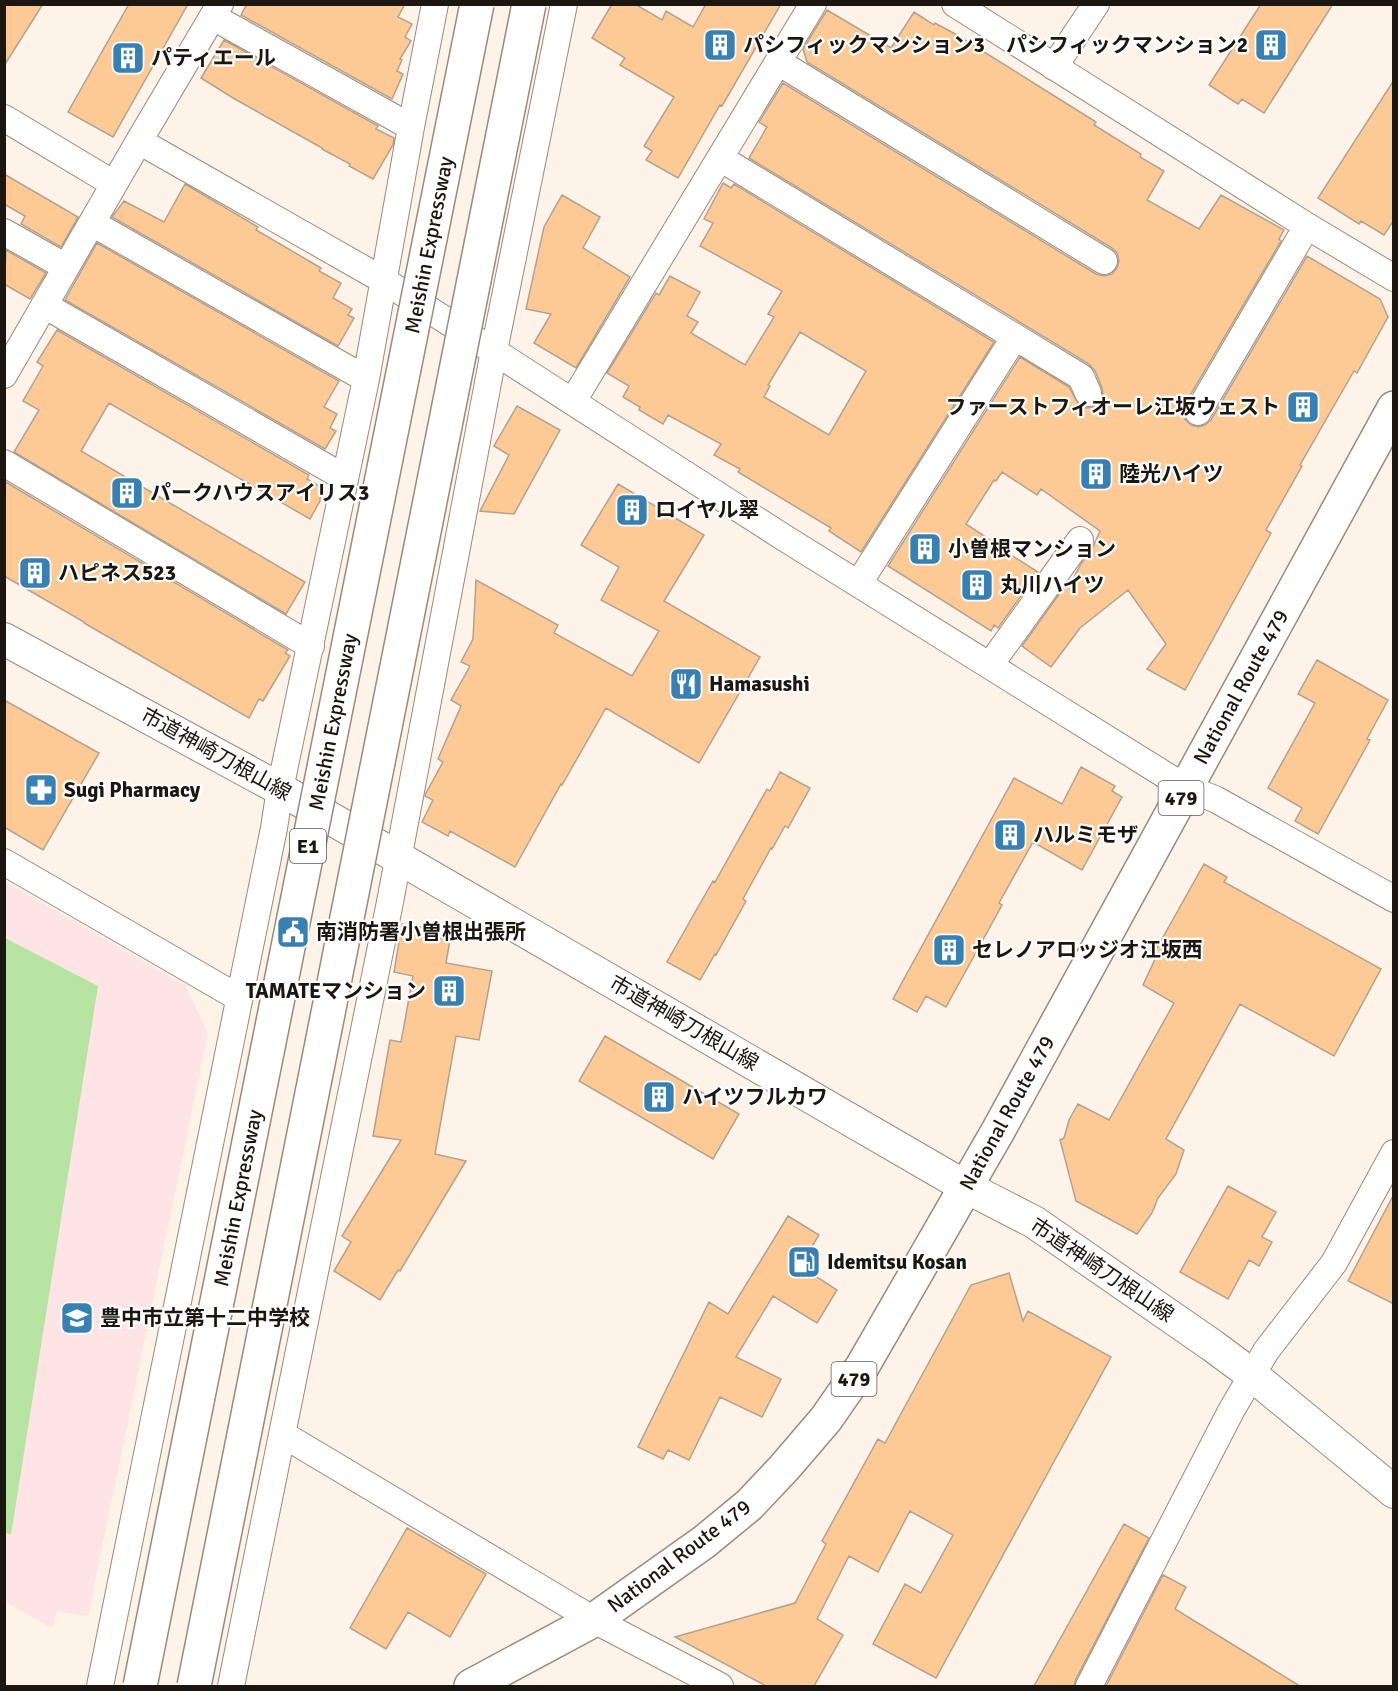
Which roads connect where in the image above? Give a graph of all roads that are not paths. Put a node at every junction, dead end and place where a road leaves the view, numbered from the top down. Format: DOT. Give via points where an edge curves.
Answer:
graph roads {
  1 [pos="477,4"];
  2 [pos="529,4"];
  3 [pos="564,4"];
  4 [pos="813,4"];
  5 [pos="955,4"];
  6 [pos="1096,4"];
  7 [pos="435,5"];
  8 [pos="217,11"];
  9 [pos="778,62"];
  10 [pos="1054,67"];
  11 [pos="4,118"];
  12 [pos="411,127"];
  13 [pos="139,141"];
  14 [pos="720,158"];
  15 [pos="114,184"];
  16 [pos="92,223"];
  17 [pos="1307,225"];
  18 [pos="4,232"];
  19 [pos="1104,261"];
  20 [pos="66,267"];
  21 [pos="1394,278"];
  22 [pos="383,280"];
  23 [pos="44,305"];
  24 [pos="1014,338"];
  25 [pos="494,351"];
  26 [pos="4,375"];
  27 [pos="366,379"];
  28 [pos="1088,393"];
  29 [pos="573,401"];
  30 [pos="1394,408"];
  31 [pos="1198,412"];
  32 [pos="4,462"];
  33 [pos="345,478"];
  34 [pos="1080,540"];
  35 [pos="859,584"];
  36 [pos="4,639"];
  37 [pos="311,645"];
  38 [pos="990,665"];
  39 [pos="1186,788"];
  40 [pos="279,789"];
  41 [pos="399,859"];
  42 [pos="4,862"];
  43 [pos="1394,899"];
  44 [pos="239,998"];
  45 [pos="1394,1153"];
  46 [pos="966,1187"];
  47 [pos="1252,1375"];
  48 [pos="282,1434"];
  49 [pos="1394,1492"];
  50 [pos="594,1620"];
  51 [pos="479,1685"];
  52 [pos="100,1686"];
  53 [pos="140,1686"];
  54 [pos="194,1686"];
  55 [pos="231,1686"];
  56 [pos="720,1686"];
  57 [pos="1089,1686"];
  1 -- 53 [label="highway, Meishin Expressway / E1, bridge"];
  2 -- 54 [label="highway, E1, bridge"];
  3 -- 25 [label="street"];
  4 -- 9 [label="street"];
  5 -- 10 [label="street"];
  6 -- 10 [label="street"];
  7 -- 12 [label="street"];
  8 -- 12 [label="street"];
  8 -- 13 [label="street"];
  9 -- 14 [label="street"];
  9 -- 19 [label="street"];
  10 -- 17 [label="street"];
  11 -- 15 [label="street"];
  12 -- 22 [label="street"];
  13 -- 15 [label="street"];
  13 -- 22 [label="street"];
  14 -- 24 [label="street"];
  14 -- 29 [label="street"];
  15 -- 16 [label="street"];
  16 -- 20 [label="street"];
  16 -- 27 [label="street"];
  17 -- 21 [label="street"];
  17 -- 31 [label="street"];
  18 -- 20 [label="street"];
  20 -- 23 [label="street"];
  22 -- 25 [label="street"];
  22 -- 27 [label="street"];
  23 -- 26 [label="street"];
  23 -- 33 [label="street"];
  24 -- 28 [label="street" via="1081,377"];
  24 -- 35 [label="street"];
  25 -- 29 [label="street"];
  25 -- 41 [label="street"];
  27 -- 33 [label="street"];
  29 -- 35 [label="street"];
  30 -- 39 [label="highway, National Route 479 / 479"];
  32 -- 37 [label="street"];
  33 -- 37 [label="street"];
  34 -- 38 [label="street"];
  35 -- 38 [label="street"];
  36 -- 40 [label="street, 市道神崎刀根山線"];
  37 -- 40 [label="street"];
  38 -- 39 [label="street"];
  39 -- 43 [label="street" via="1215,799"];
  39 -- 46 [label="highway, National Route 479 / 479"];
  40 -- 41 [label="street, 市道神崎刀根山線"];
  40 -- 44 [label="street"];
  41 -- 46 [label="street, 市道神崎刀根山線"];
  41 -- 48 [label="street"];
  42 -- 44 [label="street"];
  44 -- 52 [label="street"];
  45 -- 47 [label="street" via="1334,1263"];
  46 -- 47 [label="street, 市道神崎刀根山線" via="1034,1222"];
  46 -- 50 [label="highway, National Route 479 / 479" via="862,1367 791,1460 749,1505 704,1542"];
  47 -- 49 [label="street, 市道神崎刀根山線"];
  47 -- 57 [label="street"];
  48 -- 50 [label="street"];
  48 -- 55 [label="street"];
  50 -- 51 [label="highway, National Route 479 / 479"];
  50 -- 56 [label="street"];
}
